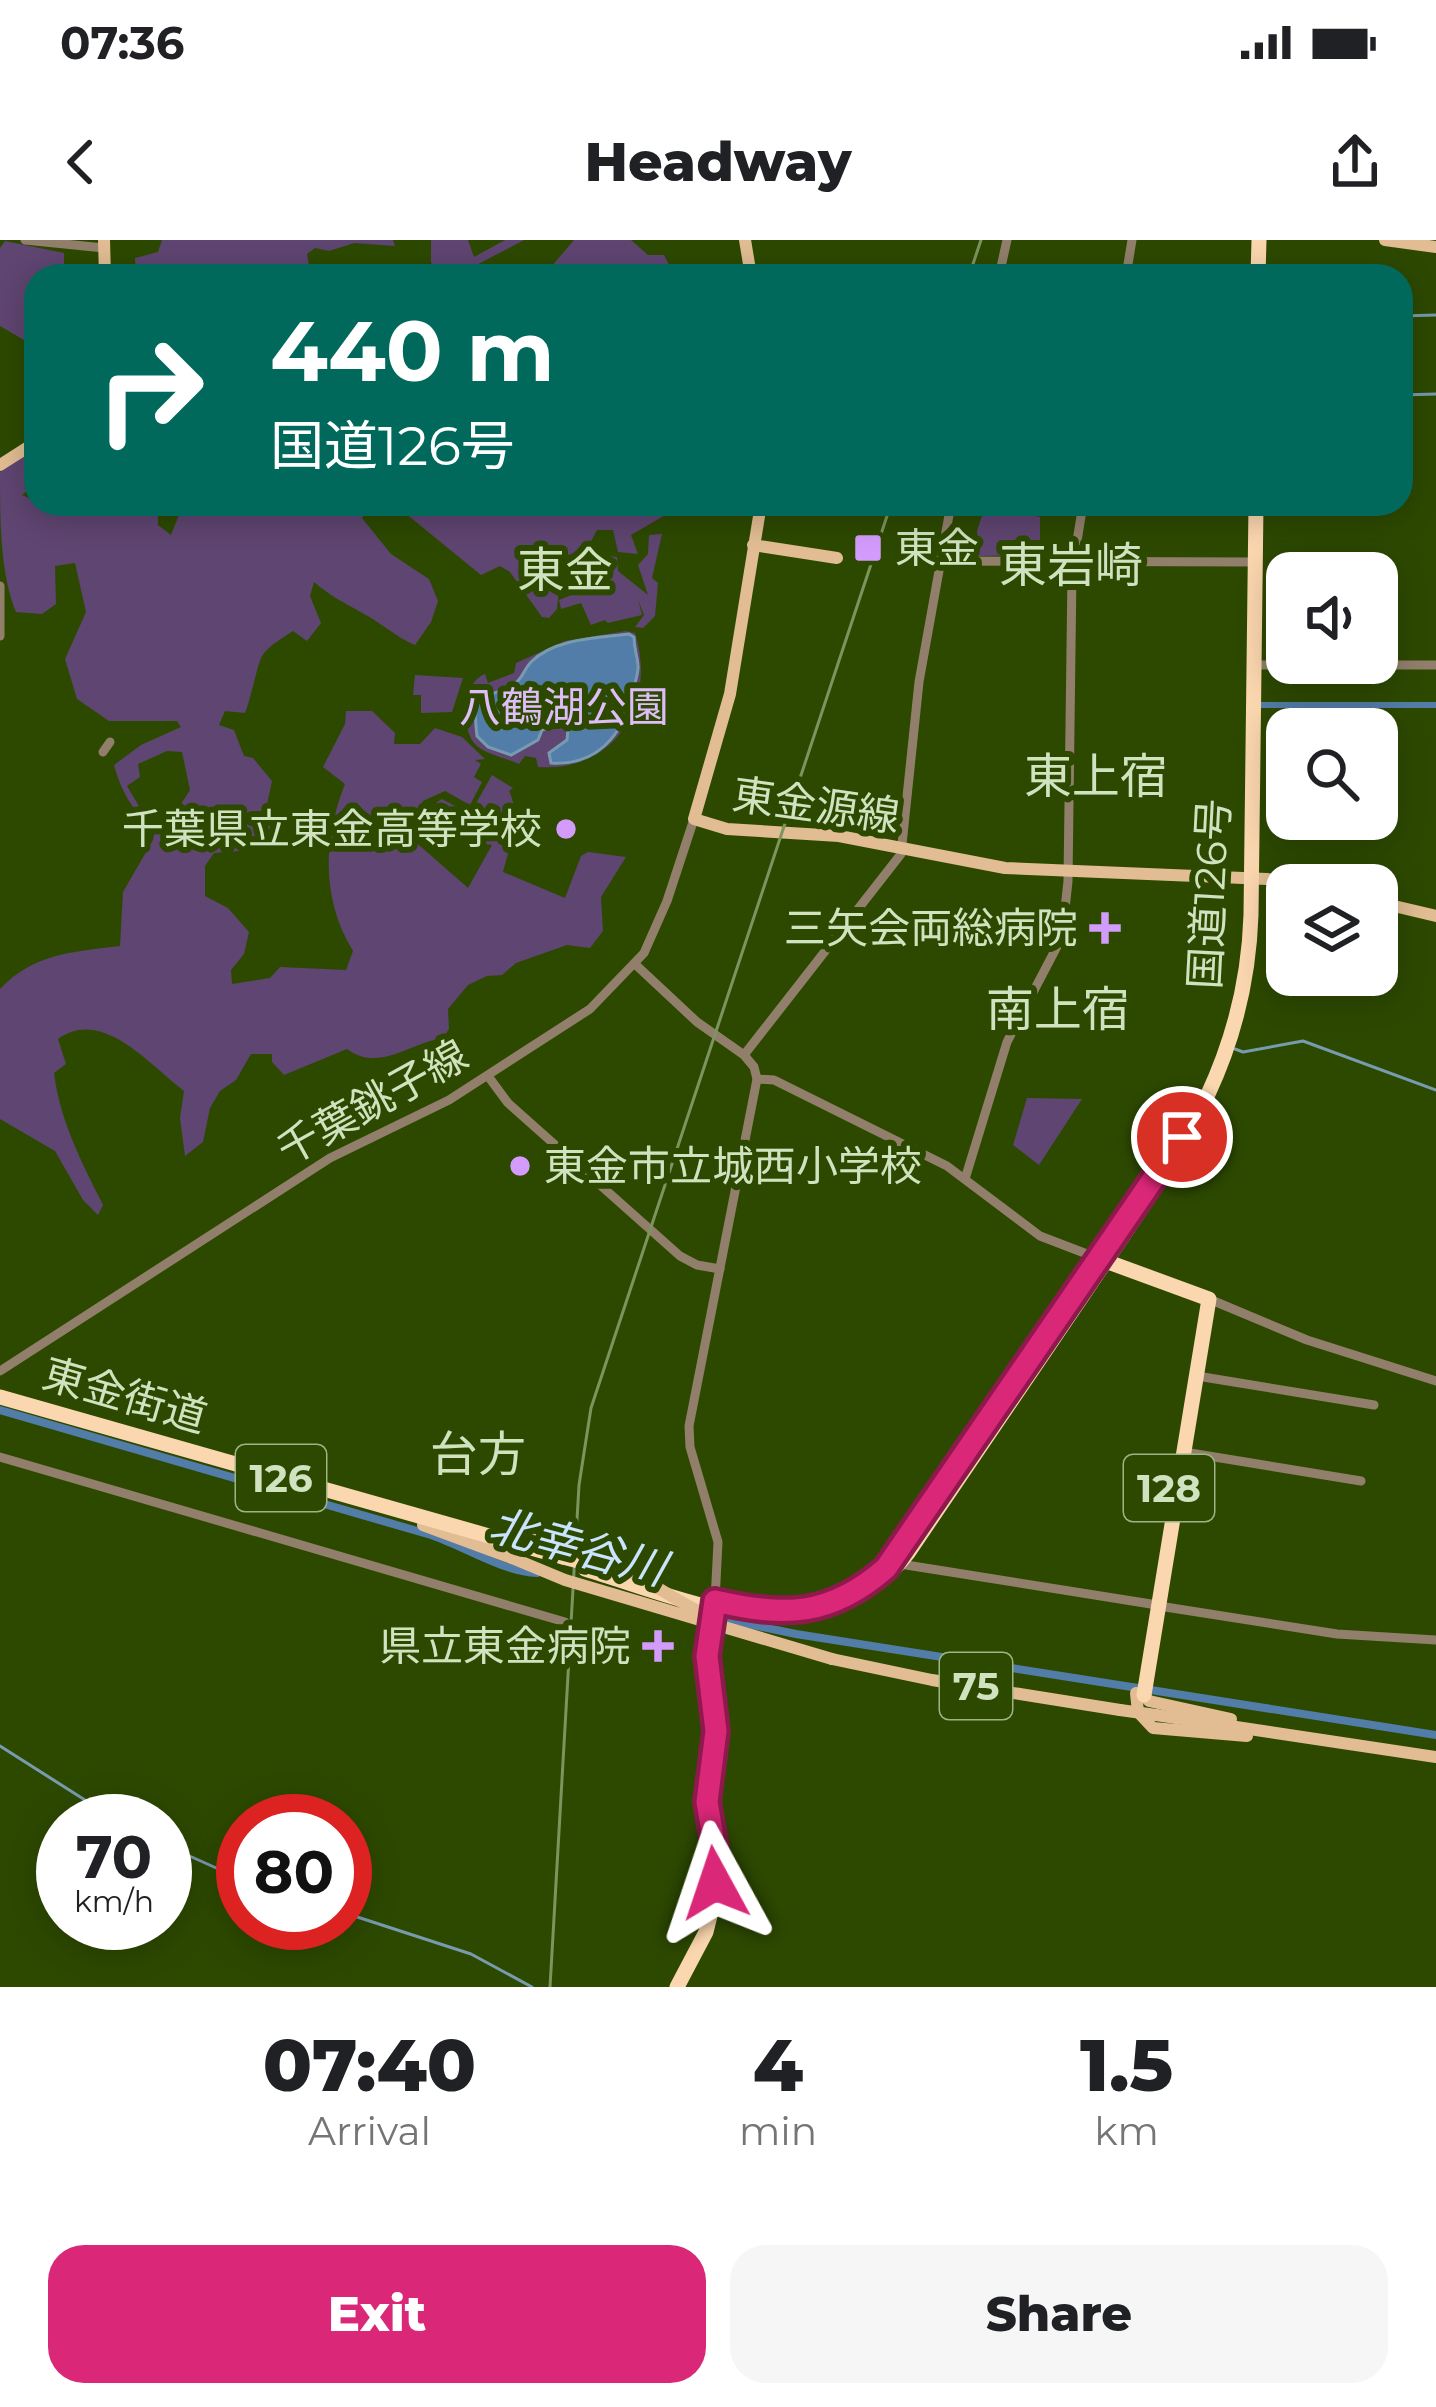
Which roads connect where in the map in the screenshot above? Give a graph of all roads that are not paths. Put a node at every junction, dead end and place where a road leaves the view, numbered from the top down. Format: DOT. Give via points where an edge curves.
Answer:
graph roads {
  1 [pos="25,240"];
  2 [pos="1385,240"];
  3 [pos="104,244"];
  4 [pos="1436,247"];
  5 [pos="759,516"];
  6 [pos="949,516"];
  7 [pos="1081,516"];
  8 [pos="1252,516"];
  9 [pos="753,545"];
  10 [pos="837,558"];
  11 [pos="914,561"];
  12 [pos="940,561"];
  13 [pos="1073,562"];
  14 [pos="1251,562"];
  15 [pos="0,586"];
  16 [pos="0,637"];
  17 [pos="1253,665"];
  18 [pos="1436,665"];
  19 [pos="694,819"];
  20 [pos="903,850"];
  21 [pos="1067,871"];
  22 [pos="1248,878"];
  23 [pos="1266,880"];
  24 [pos="1398,907"];
  25 [pos="1436,916"];
  26 [pos="636,965"];
  27 [pos="744,1055"];
  28 [pos="488,1076"];
  29 [pos="758,1079"];
  30 [pos="965,1179"];
  31 [pos="1102,1260"];
  32 [pos="720,1269"];
  33 [pos="1204,1297"];
  34 [pos="0,1371"];
  35 [pos="1192,1376"];
  36 [pos="1436,1381"];
  37 [pos="0,1400"];
  38 [pos="1373,1405"];
  39 [pos="1180,1452"];
  40 [pos="0,1457"];
  41 [pos="1361,1481"];
  42 [pos="374,1508"];
  43 [pos="563,1555"];
  44 [pos="900,1564"];
  45 [pos="715,1604"];
  46 [pos="1155,1605"];
  47 [pos="566,1622"];
  48 [pos="1436,1640"];
  49 [pos="832,1659"];
  50 [pos="1141,1688"];
  51 [pos="1338,1742"];
  52 [pos="1436,1757"];
  53 [pos="677,1987"];
  1 -- 3 [label="street"];
  2 -- 4 [label="main road"];
  5 -- 9 [label="main road, 東金源線"];
  6 -- 12 [label="street"];
  7 -- 13 [label="street"];
  8 -- 14 [label="highway, 国道126号 / 126"];
  9 -- 10 [label="main road"];
  9 -- 19 [label="main road, 東金源線" via="730,694"];
  11 -- 12 [label="street"];
  12 -- 13 [label="street"];
  12 -- 20 [label="street"];
  13 -- 14 [label="street"];
  13 -- 21 [label="street"];
  14 -- 17 [label="highway, 国道126号 / 126"];
  14 -- 22 [label="highway, 国道126号 / 126"];
  15 -- 16 [label="street"];
  17 -- 18 [label="street"];
  17 -- 22 [label="highway, 国道126号 / 126"];
  19 -- 20 [label="main road, 東金源線"];
  19 -- 26 [label="street, 千葉銚子線"];
  20 -- 21 [label="main road, 東金源線"];
  20 -- 27 [label="street"];
  21 -- 22 [label="main road, 東金源線"];
  21 -- 30 [label="street" via="1062,938 1007,1042"];
  22 -- 23 [label="main road, 東金源線"];
  22 -- 31 [label="highway, 国道126号 / 126" via="1246,974 1219,1075 1189,1137"];
  24 -- 25 [label="main road"];
  26 -- 27 [label="street"];
  26 -- 28 [label="street, 千葉銚子線" via="590,1009"];
  27 -- 29 [label="street"];
  28 -- 32 [label="street" via="508,1103 680,1256"];
  28 -- 34 [label="street, 千葉銚子線" via="330,1158"];
  29 -- 30 [label="street" via="774,1080"];
  29 -- 32 [label="street"];
  30 -- 31 [label="street" via="1027,1228"];
  31 -- 33 [label="highway"];
  31 -- 44 [label="highway, 国道126号 / 126"];
  31 -- 45 [label="highway, 国道126号 / 126" via="886,1568 845,1597 805,1610"];
  32 -- 45 [label="street" via="689,1440 718,1542"];
  33 -- 35 [label="highway, 128"];
  33 -- 36 [label="street"];
  35 -- 38 [label="street"];
  35 -- 39 [label="highway, 128"];
  37 -- 42 [label="highway, 東金街道 / 126"];
  37 -- 43 [label="highway, 東金街道 / 126"];
  39 -- 41 [label="street"];
  39 -- 46 [label="highway, 128"];
  40 -- 47 [label="street"];
  42 -- 43 [label="highway, 東金街道 / 126"];
  42 -- 49 [label="main road, 75, bridge" via="565,1580"];
  43 -- 45 [label="highway, 東金街道 / 126, bridge"];
  43 -- 49 [label="main road, 75, bridge" via="626,1566 704,1614"];
  44 -- 45 [label="highway, 国道126号 / 126" via="862,1595 817,1614 769,1618"];
  44 -- 46 [label="street"];
  45 -- 53 [label="highway" via="707,1667 716,1731 707,1802 714,1900"];
  46 -- 48 [label="street" via="1336,1634"];
  46 -- 50 [label="highway, 128"];
  49 -- 51 [label="main road, 75, bridge"];
  50 -- 51 [label="main road, 75" via="1149,1701"];
  50 -- 51 [label="main road, 75" via="1143,1720 1161,1730"];
  51 -- 52 [label="main road, 75"];
}
